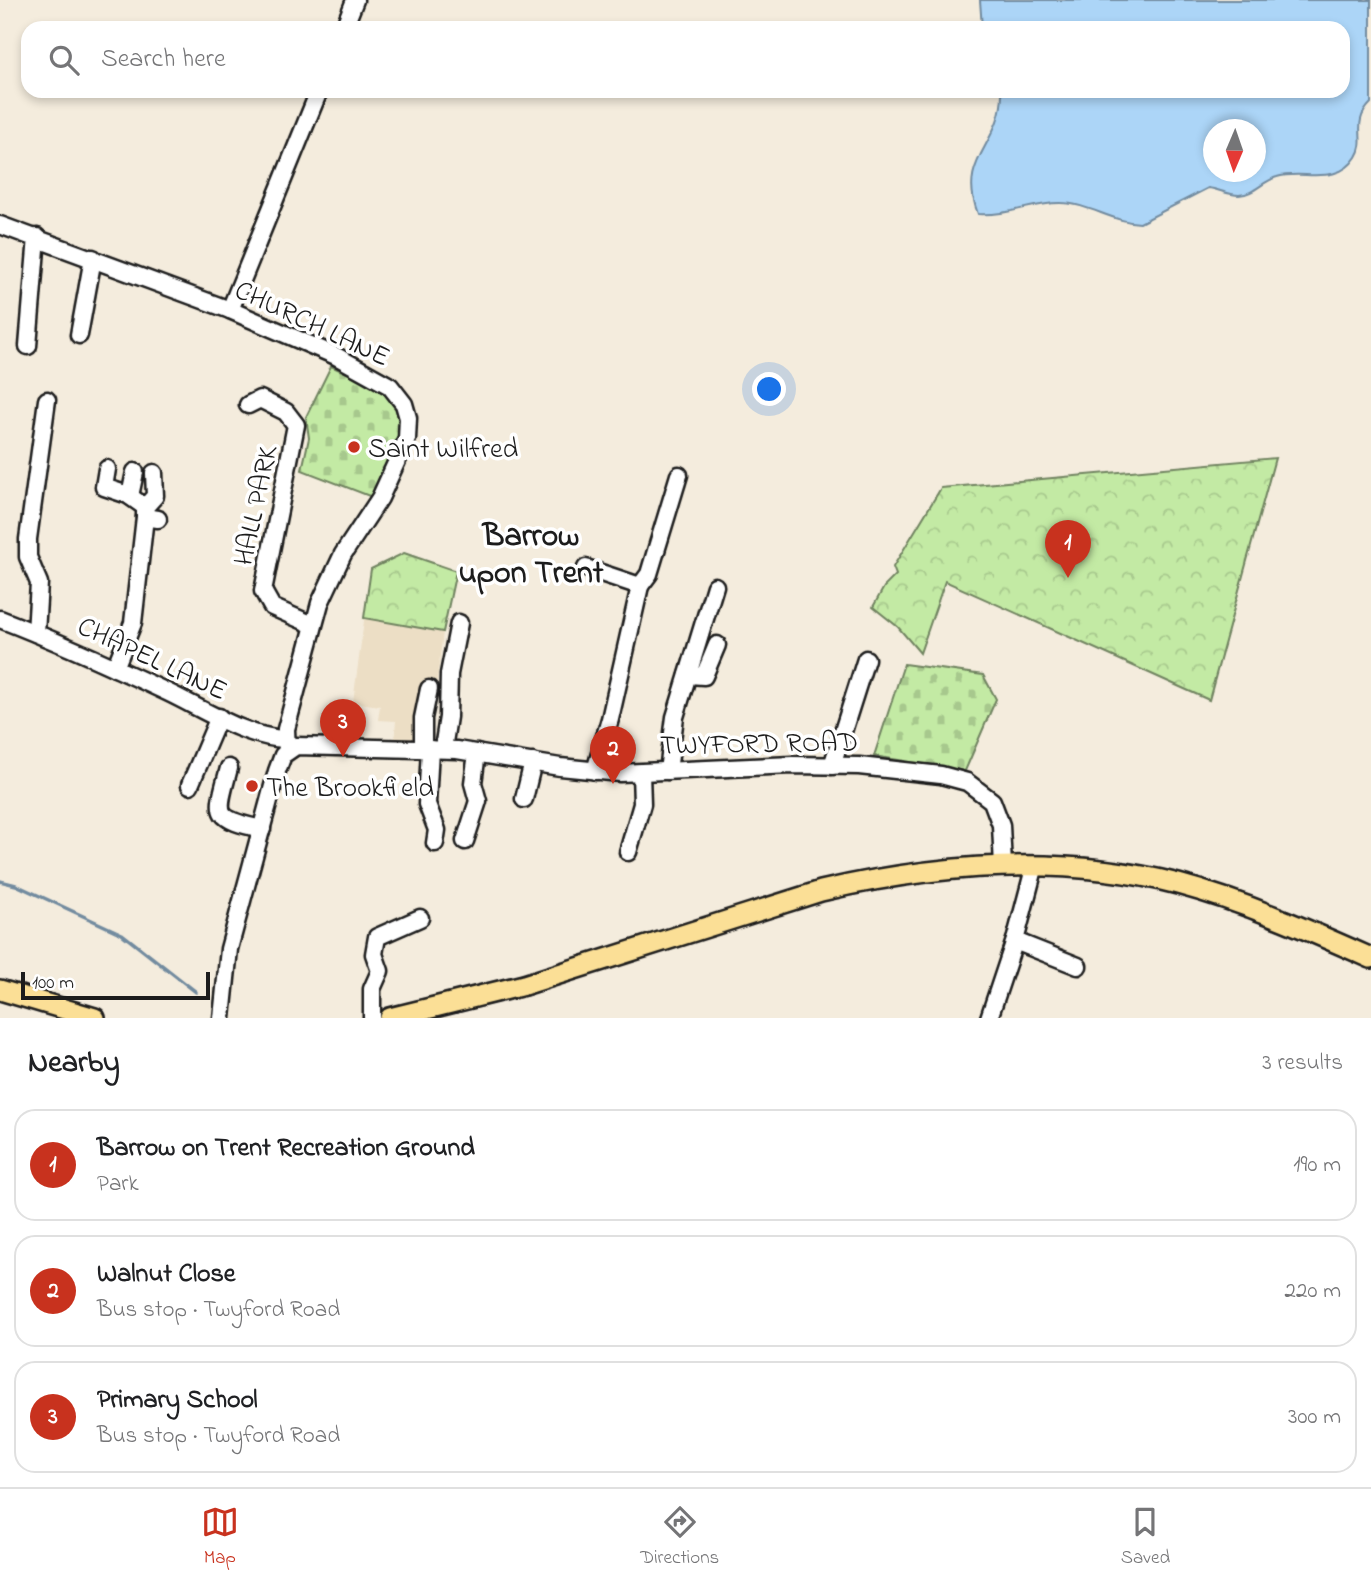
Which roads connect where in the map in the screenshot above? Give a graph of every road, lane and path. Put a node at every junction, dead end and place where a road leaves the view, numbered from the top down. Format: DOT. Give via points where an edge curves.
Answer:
graph roads {
  1 [pos="355,0"];
  2 [pos="347,21"];
  3 [pos="316,98"];
  4 [pos="0,225"];
  5 [pos="37,237"];
  6 [pos="93,258"];
  7 [pos="230,310"];
  8 [pos="79,335"];
  9 [pos="28,346"];
  10 [pos="47,400"];
  11 [pos="248,405"];
  12 [pos="107,469"];
  13 [pos="135,472"];
  14 [pos="154,473"];
  15 [pos="679,475"];
  16 [pos="130,496"];
  17 [pos="149,514"];
  18 [pos="586,568"];
  19 [pos="640,586"];
  20 [pos="715,586"];
  21 [pos="0,619"];
  22 [pos="459,623"];
  23 [pos="313,625"];
  24 [pos="36,633"];
  25 [pos="717,645"];
  26 [pos="866,659"];
  27 [pos="116,668"];
  28 [pos="688,675"];
  29 [pos="429,689"];
  30 [pos="219,717"];
  31 [pos="286,745"];
  32 [pos="432,749"];
  33 [pos="477,752"];
  34 [pos="533,762"];
  35 [pos="832,766"];
  36 [pos="229,768"];
  37 [pos="595,771"];
  38 [pos="668,771"];
  39 [pos="641,773"];
  40 [pos="190,785"];
  41 [pos="524,799"];
  42 [pos="262,829"];
  43 [pos="465,841"];
  44 [pos="435,844"];
  45 [pos="628,852"];
  46 [pos="1003,866"];
  47 [pos="1035,866"];
  48 [pos="420,918"];
  49 [pos="1015,941"];
  50 [pos="1371,958"];
  51 [pos="1079,966"];
  52 [pos="0,990"];
  53 [pos="95,1018"];
  54 [pos="222,1018"];
  55 [pos="372,1018"];
  56 [pos="390,1018"];
  57 [pos="989,1018"];
  1 -- 2 [label="street"];
  3 -- 7 [label="street"];
  4 -- 5 [label="street, CHURCH LANE"];
  5 -- 6 [label="street, CHURCH LANE"];
  5 -- 9 [label="street"];
  6 -- 7 [label="street, CHURCH LANE"];
  6 -- 8 [label="street"];
  7 -- 23 [label="street, CHURCH LANE" via="336,356 390,386 408,418 407,439 386,486 343,554"];
  10 -- 24 [label="street" via="27,539 39,583"];
  11 -- 23 [label="street, HALL PARK" via="260,400 286,412 296,425 263,590 272,607"];
  12 -- 16 [label="street" via="104,487"];
  13 -- 16 [label="street"];
  14 -- 17 [label="street" via="155,496"];
  15 -- 19 [label="street" via="649,574"];
  16 -- 17 [label="street"];
  17 -- 27 [label="street" via="133,624"];
  18 -- 19 [label="street"];
  19 -- 37 [label="street"];
  20 -- 28 [label="street"];
  21 -- 24 [label="street, CHAPEL LANE"];
  22 -- 32 [label="street" via="449,674 448,717"];
  23 -- 31 [label="street, CHURCH LANE"];
  24 -- 27 [label="street, CHAPEL LANE"];
  25 -- 28 [label="street" via="704,676"];
  26 -- 35 [label="street"];
  27 -- 30 [label="street, CHAPEL LANE"];
  28 -- 38 [label="street" via="675,717"];
  29 -- 32 [label="street" via="423,718"];
  30 -- 31 [label="street, CHAPEL LANE"];
  30 -- 40 [label="street"];
  31 -- 32 [label="street, TWYFORD ROAD"];
  31 -- 42 [label="street, CHURCH LANE"];
  32 -- 33 [label="street, TWYFORD ROAD"];
  32 -- 44 [label="street" via="427,804 437,831"];
  33 -- 34 [label="street, TWYFORD ROAD"];
  33 -- 43 [label="street" via="473,783 478,801"];
  34 -- 37 [label="street, TWYFORD ROAD"];
  34 -- 41 [label="street"];
  35 -- 38 [label="street, TWYFORD ROAD" via="743,765"];
  35 -- 46 [label="street, TWYFORD ROAD" via="930,773 967,782 992,801 998,812"];
  36 -- 42 [label="street" via="219,807 222,814 234,823"];
  37 -- 39 [label="street, TWYFORD ROAD"];
  38 -- 39 [label="street, TWYFORD ROAD"];
  39 -- 45 [label="street" via="642,804"];
  42 -- 54 [label="street, CHURCH LANE" via="229,949"];
  46 -- 47 [label="main road"];
  46 -- 56 [label="main road" via="914,872 821,891 524,985"];
  47 -- 49 [label="street"];
  47 -- 50 [label="main road" via="1119,872 1178,884 1270,915"];
  48 -- 55 [label="street" via="377,937 374,954 380,971 372,989"];
  49 -- 51 [label="street"];
  49 -- 57 [label="street"];
  52 -- 53 [label="main road"];
}
